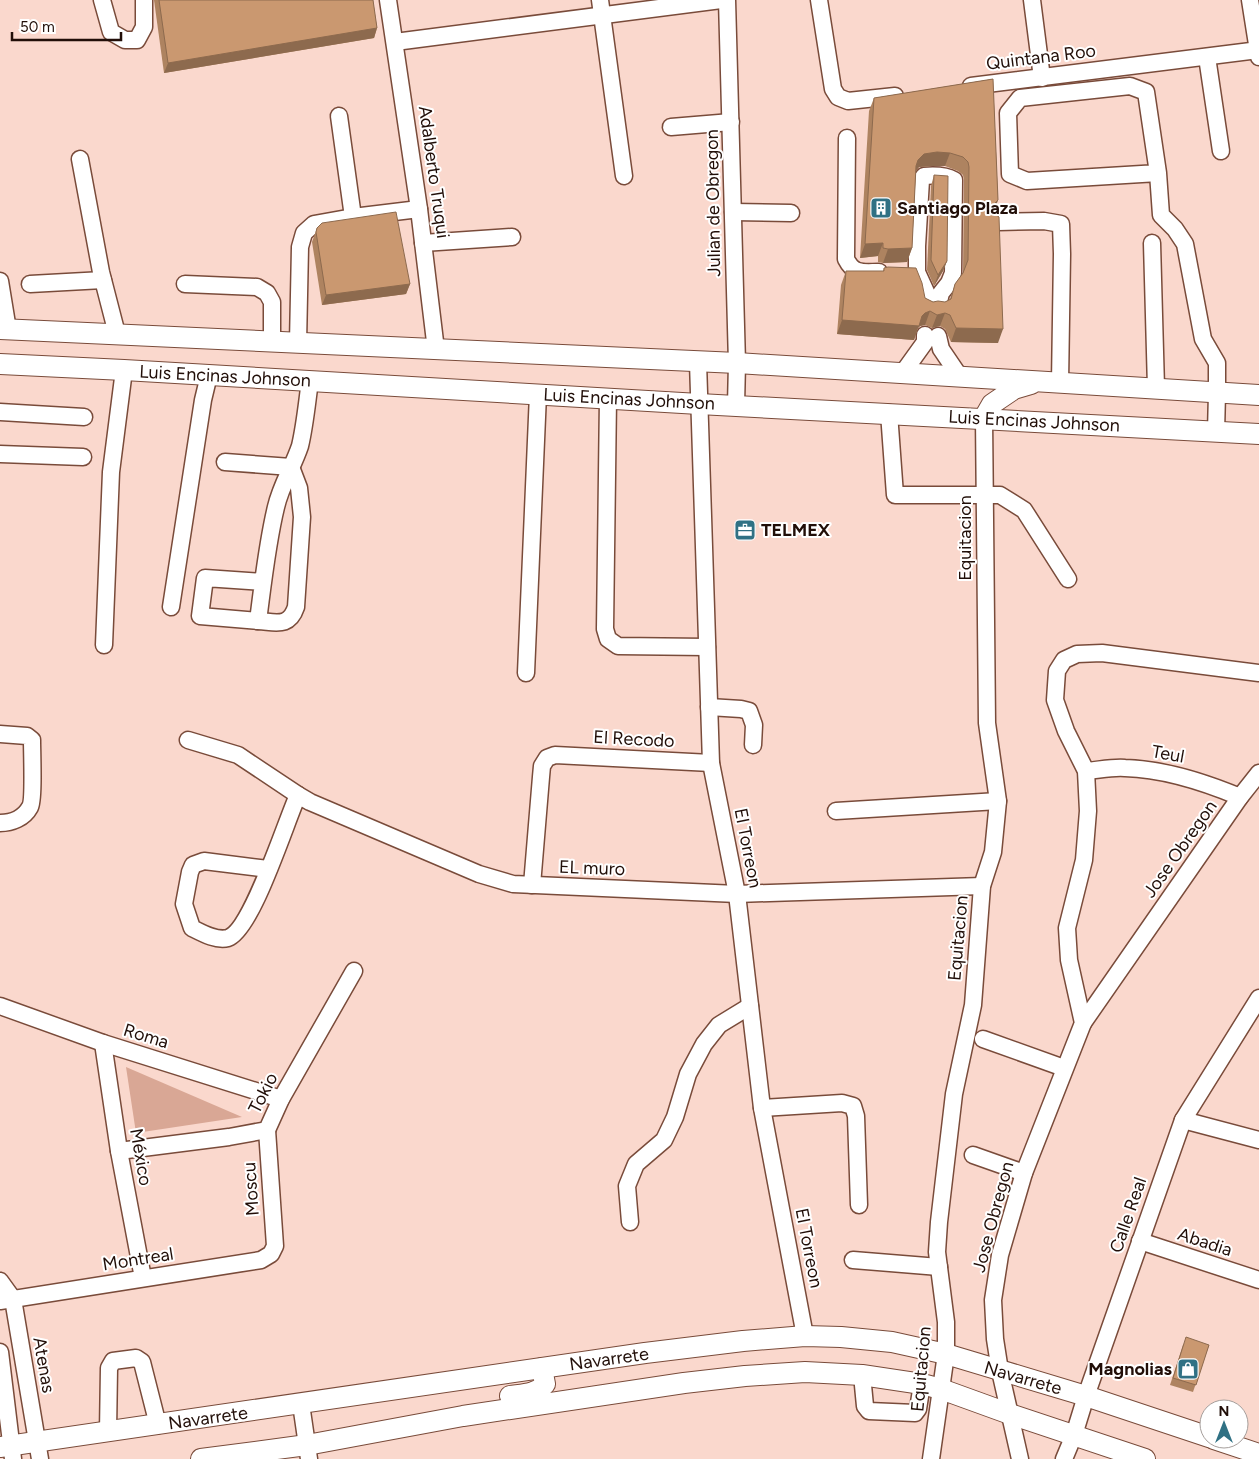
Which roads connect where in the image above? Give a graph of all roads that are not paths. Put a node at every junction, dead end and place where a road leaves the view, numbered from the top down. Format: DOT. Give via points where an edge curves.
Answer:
graph roads {
  1 [pos="102,0"];
  2 [pos="144,0"];
  3 [pos="388,0"];
  4 [pos="721,0"];
  5 [pos="727,0"];
  6 [pos="819,0"];
  7 [pos="1032,0"];
  8 [pos="1250,0"];
  9 [pos="600,7"];
  10 [pos="395,42"];
  11 [pos="1258,52"];
  12 [pos="1207,57"];
  13 [pos="1042,78"];
  14 [pos="952,88"];
  15 [pos="914,94"];
  16 [pos="339,116"];
  17 [pos="731,122"];
  18 [pos="671,127"];
  19 [pos="848,138"];
  20 [pos="1221,151"];
  21 [pos="80,159"];
  22 [pos="1158,173"];
  23 [pos="624,176"];
  24 [pos="419,209"];
  25 [pos="733,212"];
  26 [pos="791,213"];
  27 [pos="353,217"];
  28 [pos="998,222"];
  29 [pos="512,237"];
  30 [pos="423,243"];
  31 [pos="1152,243"];
  32 [pos="896,272"];
  33 [pos="103,280"];
  34 [pos="0,281"];
  35 [pos="30,284"];
  36 [pos="185,284"];
  37 [pos="4,330"];
  38 [pos="117,334"];
  39 [pos="272,342"];
  40 [pos="298,343"];
  41 [pos="436,350"];
  42 [pos="698,362"];
  43 [pos="737,363"];
  44 [pos="0,364"];
  45 [pos="124,370"];
  46 [pos="902,374"];
  47 [pos="209,375"];
  48 [pos="960,377"];
  49 [pos="310,381"];
  50 [pos="1038,382"];
  51 [pos="1060,383"];
  52 [pos="1156,388"];
  53 [pos="1217,393"];
  54 [pos="538,394"];
  55 [pos="1259,395"];
  56 [pos="608,398"];
  57 [pos="699,404"];
  58 [pos="736,405"];
  59 [pos="0,412"];
  60 [pos="889,413"];
  61 [pos="84,417"];
  62 [pos="984,418"];
  63 [pos="1216,432"];
  64 [pos="1259,434"];
  65 [pos="0,454"];
  66 [pos="83,457"];
  67 [pos="225,462"];
  68 [pos="291,467"];
  69 [pos="985,495"];
  70 [pos="1068,579"];
  71 [pos="263,582"];
  72 [pos="172,607"];
  73 [pos="258,621"];
  74 [pos="104,644"];
  75 [pos="707,647"];
  76 [pos="526,673"];
  77 [pos="1259,673"];
  78 [pos="709,707"];
  79 [pos="0,734"];
  80 [pos="188,740"];
  81 [pos="753,745"];
  82 [pos="711,763"];
  83 [pos="1086,771"];
  84 [pos="1259,773"];
  85 [pos="298,795"];
  86 [pos="1240,797"];
  87 [pos="998,801"];
  88 [pos="836,811"];
  89 [pos="0,823"];
  90 [pos="268,869"];
  91 [pos="532,885"];
  92 [pos="982,886"];
  93 [pos="737,894"];
  94 [pos="354,971"];
  95 [pos="1259,998"];
  96 [pos="0,1006"];
  97 [pos="750,1006"];
  98 [pos="1083,1023"];
  99 [pos="983,1039"];
  100 [pos="103,1043"];
  101 [pos="1064,1068"];
  102 [pos="281,1099"];
  103 [pos="762,1108"];
  104 [pos="1182,1120"];
  105 [pos="267,1130"];
  106 [pos="1259,1140"];
  107 [pos="119,1151"];
  108 [pos="973,1154"];
  109 [pos="1024,1173"];
  110 [pos="859,1205"];
  111 [pos="630,1222"];
  112 [pos="1140,1241"];
  113 [pos="275,1246"];
  114 [pos="853,1260"];
  115 [pos="939,1267"];
  116 [pos="143,1278"];
  117 [pos="0,1280"];
  118 [pos="1259,1280"];
  119 [pos="6,1300"];
  120 [pos="805,1336"];
  121 [pos="0,1352"];
  122 [pos="946,1354"];
  123 [pos="542,1368"];
  124 [pos="1000,1371"];
  125 [pos="862,1375"];
  126 [pos="932,1386"];
  127 [pos="1086,1396"];
  128 [pos="301,1404"];
  129 [pos="1010,1414"];
  130 [pos="462,1416"];
  131 [pos="158,1425"];
  132 [pos="108,1432"];
  133 [pos="1199,1434"];
  134 [pos="1074,1435"];
  135 [pos="1244,1449"];
  136 [pos="8,1451"];
  137 [pos="39,1451"];
  138 [pos="308,1452"];
  139 [pos="1259,1454"];
  140 [pos="240,1456"];
  141 [pos="201,1459"];
  142 [pos="931,1459"];
  143 [pos="1020,1459"];
  144 [pos="1064,1459"];
  145 [pos="1145,1459"];
  1 -- 2 [label="street" via="111,32 125,40 136,40 144,27"];
  3 -- 10 [label="street, Adalberto Truqui"];
  4 -- 9 [label="street"];
  5 -- 17 [label="street, Julian de Obregon"];
  6 -- 15 [label="street" via="833,89 838,97 848,101"];
  7 -- 13 [label="street"];
  8 -- 11 [label="street"];
  9 -- 10 [label="street"];
  9 -- 23 [label="street"];
  10 -- 24 [label="street, Adalberto Truqui"];
  11 -- 12 [label="street, Quintana Roo"];
  12 -- 13 [label="street, Quintana Roo"];
  12 -- 20 [label="street"];
  13 -- 14 [label="street, Quintana Roo"];
  16 -- 27 [label="street"];
  17 -- 18 [label="street"];
  17 -- 25 [label="street, Julian de Obregon"];
  19 -- 32 [label="street" via="846,260 850,268 860,272"];
  21 -- 33 [label="street"];
  22 -- 22 [label="street" via="1146,92 1130,86 1020,98 1008,113 1010,174 1027,182"];
  22 -- 53 [label="street" via="1161,215 1185,244 1203,339 1217,363"];
  24 -- 27 [label="street"];
  24 -- 30 [label="street, Adalberto Truqui"];
  25 -- 26 [label="street"];
  25 -- 43 [label="street, Julian de Obregon"];
  27 -- 40 [label="street" via="314,224 304,233 300,247"];
  28 -- 51 [label="street" via="1061,224"];
  29 -- 30 [label="street"];
  30 -- 41 [label="street, Adalberto Truqui"];
  31 -- 52 [label="street"];
  32 -- 32 [label="street" via="917,246 924,176 949,177 954,180 952,273 949,283 934,300"];
  33 -- 35 [label="street"];
  33 -- 38 [label="street"];
  34 -- 37 [label="street"];
  36 -- 39 [label="street" via="257,287 267,293 272,302"];
  37 -- 38 [label="main road, Luis Encinas Johnson"];
  38 -- 39 [label="main road, Luis Encinas Johnson"];
  39 -- 40 [label="main road, Luis Encinas Johnson"];
  40 -- 41 [label="main road, Luis Encinas Johnson"];
  41 -- 42 [label="main road, Luis Encinas Johnson"];
  42 -- 43 [label="main road, Luis Encinas Johnson"];
  42 -- 57 [label="street, El Torreon"];
  43 -- 46 [label="main road, Luis Encinas Johnson"];
  43 -- 58 [label="street, Julian de Obregon"];
  44 -- 45 [label="main road, Luis Encinas Johnson"];
  45 -- 47 [label="main road, Luis Encinas Johnson"];
  45 -- 74 [label="street" via="111,472"];
  46 -- 48 [label="main road, Luis Encinas Johnson"];
  46 -- 48 [label="street" via="932,336"];
  47 -- 49 [label="main road, Luis Encinas Johnson"];
  47 -- 72 [label="street"];
  48 -- 50 [label="main road, Luis Encinas Johnson"];
  49 -- 54 [label="main road, Luis Encinas Johnson"];
  49 -- 68 [label="street" via="300,445"];
  50 -- 51 [label="main road, Luis Encinas Johnson"];
  50 -- 62 [label="main road" via="1014,389 992,404"];
  51 -- 52 [label="main road, Luis Encinas Johnson"];
  52 -- 53 [label="main road, Luis Encinas Johnson"];
  53 -- 55 [label="main road, Luis Encinas Johnson"];
  53 -- 63 [label="street"];
  54 -- 56 [label="main road, Luis Encinas Johnson"];
  54 -- 76 [label="street"];
  56 -- 57 [label="main road, Luis Encinas Johnson"];
  56 -- 75 [label="street" via="605,629 608,639 618,646"];
  57 -- 58 [label="main road, Luis Encinas Johnson"];
  57 -- 75 [label="street, El Torreon"];
  58 -- 60 [label="main road, Luis Encinas Johnson"];
  59 -- 61 [label="street"];
  60 -- 62 [label="main road, Luis Encinas Johnson"];
  60 -- 69 [label="street" via="895,495"];
  62 -- 63 [label="main road, Luis Encinas Johnson"];
  62 -- 69 [label="street, Equitacion"];
  63 -- 64 [label="main road, Luis Encinas Johnson"];
  65 -- 66 [label="street"];
  67 -- 68 [label="street"];
  68 -- 71 [label="street" via="276,505"];
  68 -- 73 [label="street" via="299,488 302,518 296,607 293,616 281,623"];
  69 -- 70 [label="street" via="1000,495 1024,510"];
  69 -- 87 [label="street, Equitacion" via="987,723"];
  71 -- 73 [label="street"];
  71 -- 73 [label="street" via="205,578 200,616"];
  75 -- 78 [label="street, El Torreon"];
  77 -- 83 [label="street" via="1102,653 1078,654 1064,660 1057,671 1055,700"];
  78 -- 81 [label="street" via="749,712 754,725"];
  78 -- 82 [label="street, El Torreon"];
  79 -- 89 [label="street" via="27,736 32,740 31,806 24,816 9,823"];
  80 -- 85 [label="street, EL muro" via="238,756"];
  82 -- 91 [label="street, El Recodo" via="555,755 547,758 542,766"];
  82 -- 93 [label="street, El Torreon"];
  83 -- 86 [label="street, Teul" via="1125,768 1176,774"];
  83 -- 98 [label="street" via="1088,811 1084,860 1067,928 1069,960"];
  84 -- 86 [label="street, Jose Obregon"];
  85 -- 90 [label="street"];
  85 -- 91 [label="street, EL muro" via="479,874 513,884"];
  86 -- 98 [label="street, Jose Obregon"];
  87 -- 88 [label="street"];
  87 -- 92 [label="street, Equitacion" via="993,852"];
  90 -- 90 [label="street" via="259,895 237,931 228,938 214,938 192,928 184,904 193,866 204,861"];
  91 -- 93 [label="street, EL muro"];
  92 -- 93 [label="street, EL muro"];
  92 -- 115 [label="street, Equitacion" via="973,1005 954,1094 939,1222"];
  93 -- 97 [label="street, El Torreon"];
  94 -- 102 [label="street, Tokio"];
  95 -- 104 [label="street, Calle Real"];
  96 -- 100 [label="street, Roma"];
  97 -- 103 [label="street, El Torreon"];
  97 -- 111 [label="street" via="719,1025 704,1044 688,1074 664,1140 636,1164 627,1186"];
  98 -- 101 [label="street, Jose Obregon"];
  99 -- 101 [label="street"];
  100 -- 102 [label="street, Roma"];
  100 -- 107 [label="street, México"];
  101 -- 109 [label="street, Jose Obregon"];
  102 -- 105 [label="street, Tokio"];
  103 -- 110 [label="street" via="842,1103 853,1106"];
  103 -- 120 [label="street, El Torreon"];
  104 -- 106 [label="street"];
  104 -- 112 [label="street, Calle Real"];
  105 -- 107 [label="street, Tokio"];
  105 -- 113 [label="street, Moscu"];
  107 -- 116 [label="street, México"];
  108 -- 109 [label="street"];
  109 -- 124 [label="street, Jose Obregon" via="1000,1255 993,1300"];
  112 -- 118 [label="street, Abadia"];
  112 -- 127 [label="street, Calle Real"];
  113 -- 116 [label="street, Montreal" via="271,1254 262,1260"];
  114 -- 115 [label="street"];
  115 -- 122 [label="street, Equitacion" via="946,1322"];
  116 -- 119 [label="street, Montreal"];
  117 -- 119 [label="street, Atenas"];
  119 -- 137 [label="street, Atenas"];
  120 -- 122 [label="main road, Navarrete" via="892,1342"];
  120 -- 123 [label="main road, Navarrete" via="743,1341"];
  121 -- 136 [label="street"];
  122 -- 124 [label="main road, Navarrete"];
  122 -- 126 [label="street, Equitacion"];
  123 -- 128 [label="main road, Navarrete"];
  123 -- 130 [label="main road" via="545,1384 541,1389 480,1400"];
  124 -- 127 [label="main road, Navarrete"];
  124 -- 129 [label="street, Jose Obregon"];
  125 -- 126 [label="main road, Navarrete"];
  125 -- 126 [label="street" via="865,1406 869,1411 915,1413"];
  125 -- 130 [label="main road, Navarrete" via="805,1372 745,1376"];
  126 -- 129 [label="main road, Navarrete"];
  126 -- 142 [label="street, Equitacion"];
  127 -- 133 [label="main road, Navarrete"];
  127 -- 134 [label="street, Calle Real"];
  128 -- 131 [label="main road, Navarrete"];
  128 -- 138 [label="street"];
  129 -- 134 [label="main road, Navarrete"];
  129 -- 143 [label="street, Jose Obregon"];
  130 -- 138 [label="main road, Navarrete"];
  131 -- 132 [label="main road, Navarrete"];
  131 -- 132 [label="street" via="142,1362 136,1358 113,1361 109,1368"];
  132 -- 137 [label="main road, Navarrete"];
  134 -- 144 [label="street, Calle Real"];
  134 -- 145 [label="main road, Navarrete"];
  135 -- 139 [label="main road"];
  136 -- 137 [label="main road, Navarrete"];
  138 -- 140 [label="main road, Navarrete"];
  140 -- 141 [label="main road, Navarrete"];
}
